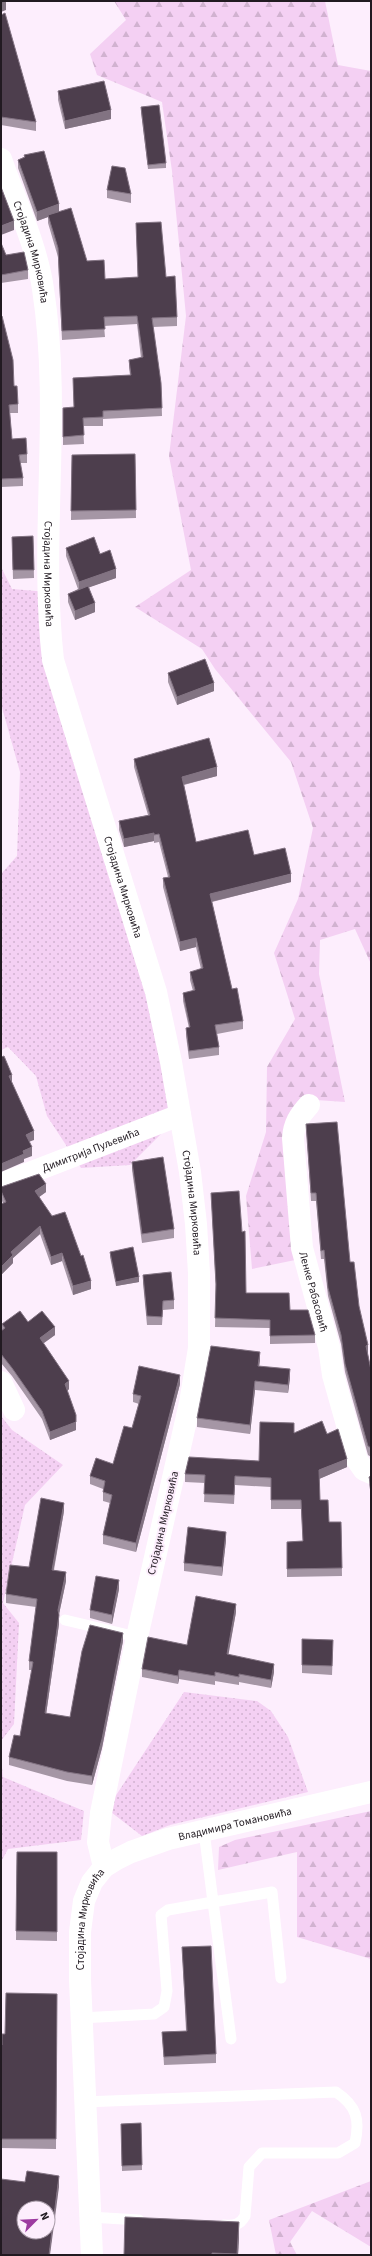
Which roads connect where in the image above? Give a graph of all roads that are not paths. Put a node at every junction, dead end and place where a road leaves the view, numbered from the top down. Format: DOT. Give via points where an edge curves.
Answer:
graph roads {
  1 [pos="1,159"];
  2 [pos="309,1105"];
  3 [pos="180,1115"];
  4 [pos="1,1184"];
  5 [pos="1,1382"];
  6 [pos="14,1410"];
  7 [pos="371,1473"];
  8 [pos="65,1620"];
  9 [pos="137,1637"];
  10 [pos="371,1792"];
  11 [pos="204,1831"];
  12 [pos="104,1867"];
  13 [pos="213,1902"];
  14 [pos="281,1978"];
  15 [pos="81,2018"];
  16 [pos="231,2039"];
  17 [pos="84,2102"];
  18 [pos="90,2216"];
  19 [pos="153,2221"];
  20 [pos="209,2224"];
  21 [pos="92,2255"];
  1 -- 3 [label="street, Стојадина Мирковића" via="32,246 43,288 50,389 48,617 53,660 156,992"];
  2 -- 7 [label="street, Ленке Рабасовић" via="298,1117 293,1138 302,1248 329,1347 333,1375 358,1460 364,1470"];
  3 -- 4 [label="street, Димитрија Пуљевића"];
  3 -- 9 [label="street, Стојадина Мирковића" via="196,1224 199,1348 190,1404"];
  5 -- 6 [label="street"];
  8 -- 9 [label="lane"];
  9 -- 12 [label="street, Стојадина Мирковића" via="101,1813 98,1842"];
  10 -- 11 [label="street, Владимира Томановића"];
  11 -- 12 [label="street, Владимира Томановића" via="168,1839 131,1852"];
  11 -- 13 [label="lane"];
  12 -- 15 [label="street, Стојадина Мирковића" via="92,1882 84,1901 80,1932"];
  13 -- 14 [label="lane" via="272,1892"];
  13 -- 15 [label="lane" via="168,1910 161,1915 167,1990 164,2007 154,2014"];
  13 -- 16 [label="lane"];
  15 -- 17 [label="street, Стојадина Мирковића"];
  17 -- 18 [label="street, Стојадина Мирковића"];
  17 -- 20 [label="lane" via="336,2092 344,2098 354,2110 359,2126 355,2143 338,2153 262,2153 249,2167 245,2216 242,2222 233,2226"];
  18 -- 19 [label="lane"];
  18 -- 21 [label="street, Стојадина Мирковића"];
}
